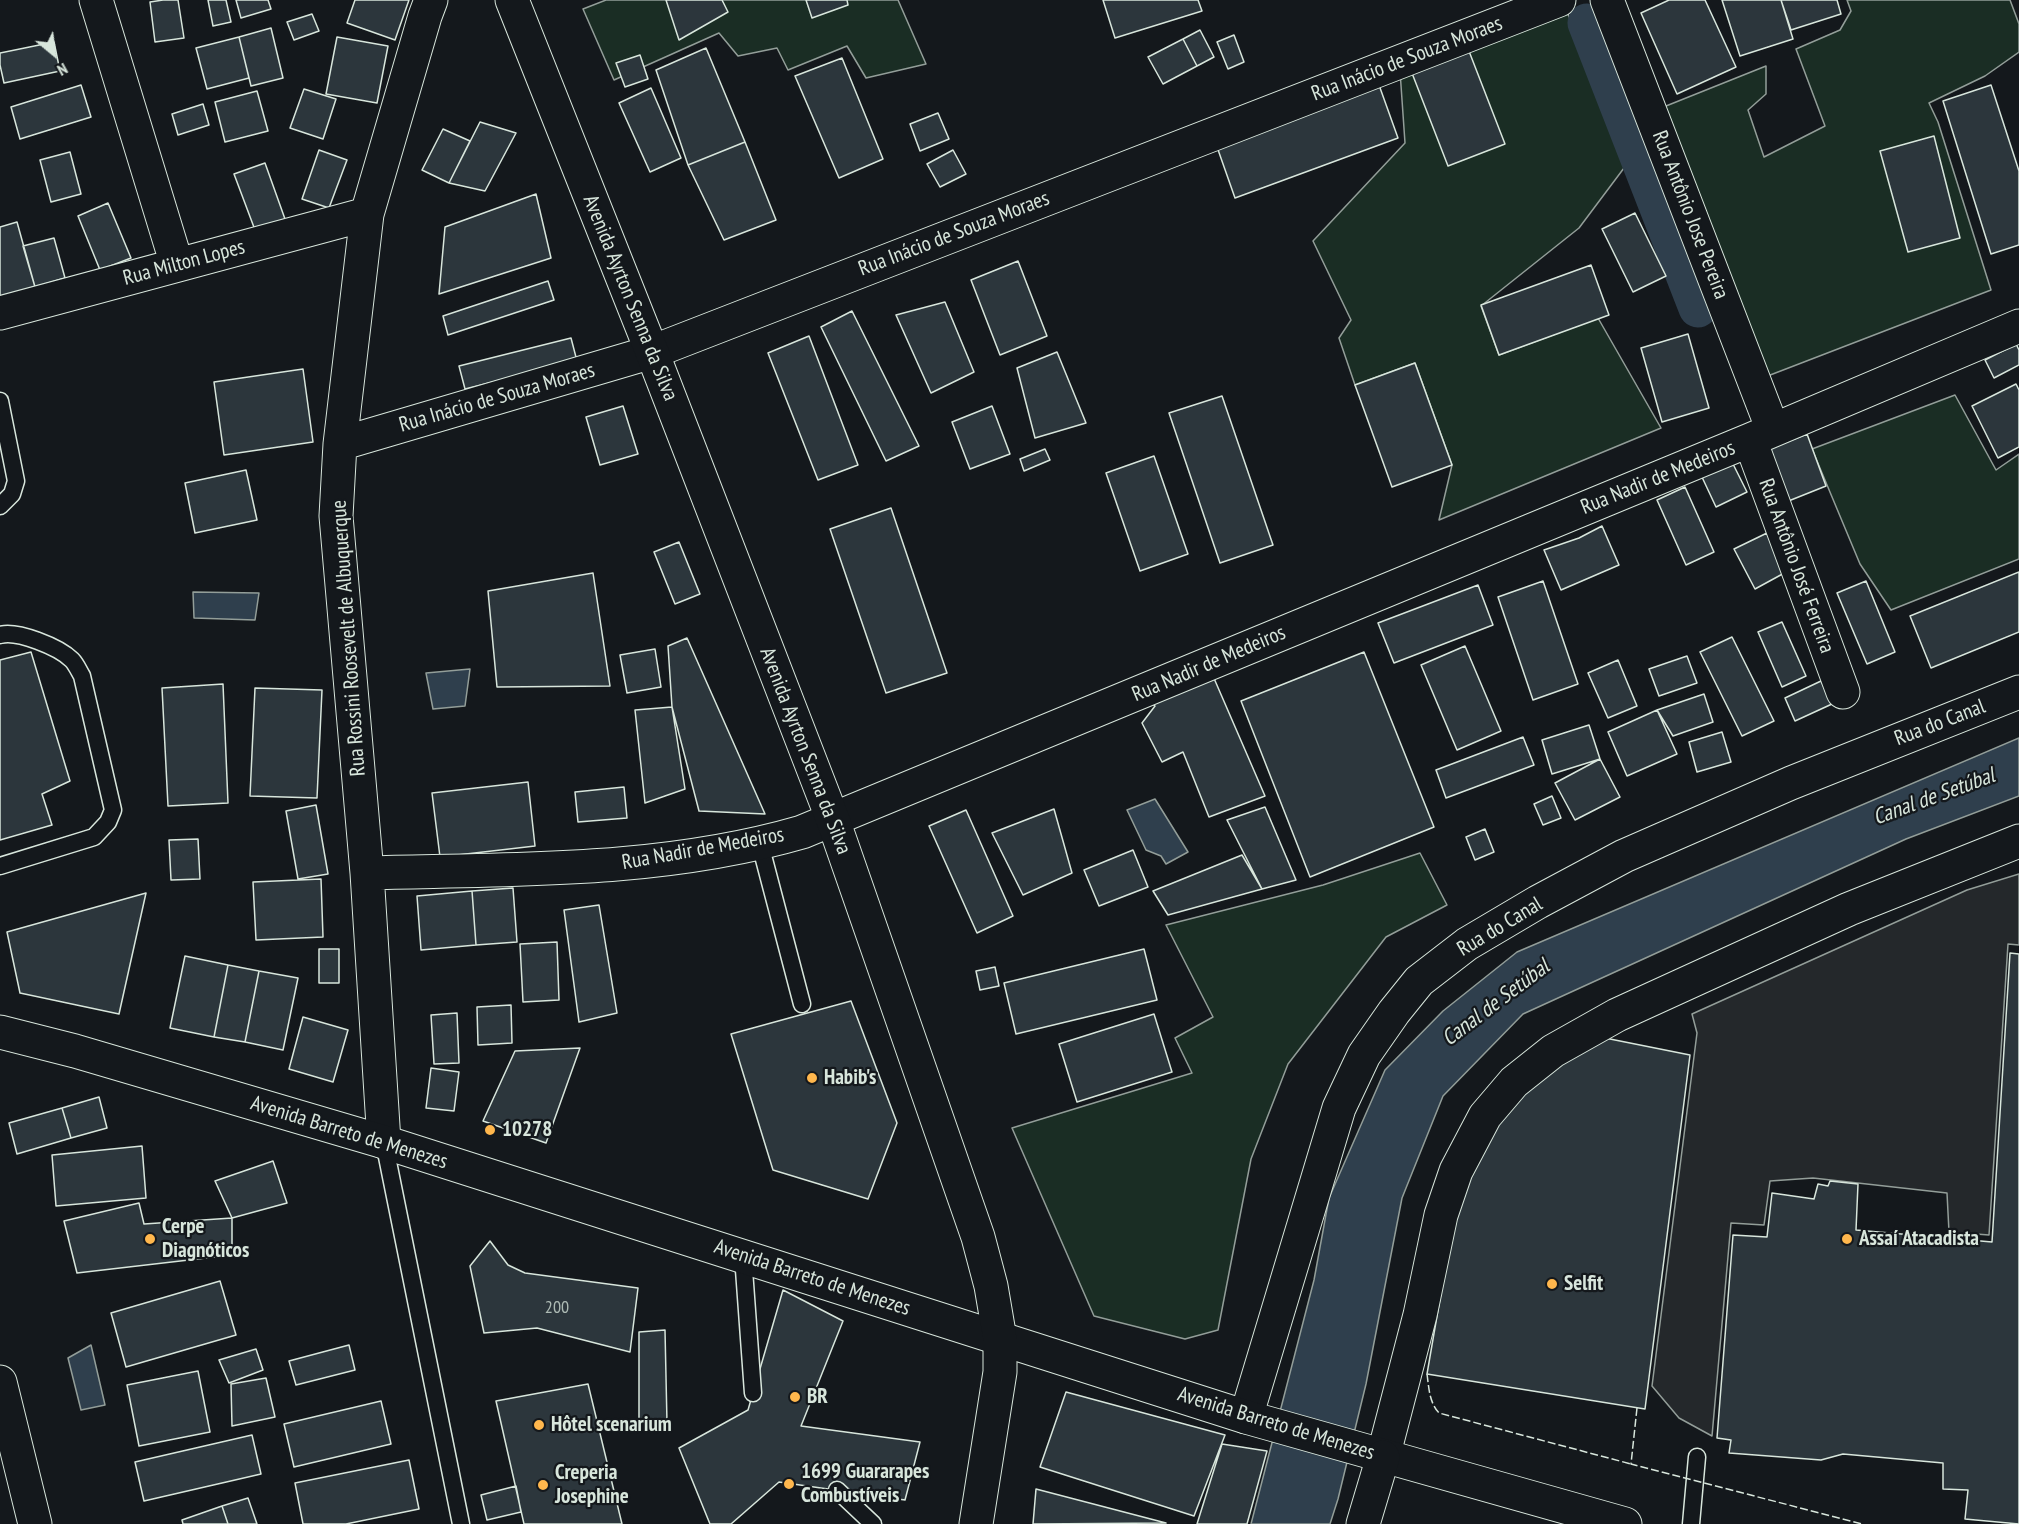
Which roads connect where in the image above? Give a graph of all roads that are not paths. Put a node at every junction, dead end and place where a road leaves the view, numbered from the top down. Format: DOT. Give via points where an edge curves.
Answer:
graph roads {
  1 [pos="96,0"];
  2 [pos="431,0"];
  3 [pos="512,0"];
  4 [pos="1607,0"];
  5 [pos="1543,3"];
  6 [pos="367,214"];
  7 [pos="177,265"];
  8 [pos="0,313"];
  9 [pos="2019,326"];
  10 [pos="652,352"];
  11 [pos="0,401"];
  12 [pos="1762,435"];
  13 [pos="340,444"];
  14 [pos="0,506"];
  15 [pos="0,635"];
  16 [pos="1843,692"];
  17 [pos="2019,692"];
  18 [pos="832,820"];
  19 [pos="2019,841"];
  20 [pos="760,844"];
  21 [pos="0,866"];
  22 [pos="367,873"];
  23 [pos="802,1004"];
  24 [pos="0,1032"];
  25 [pos="384,1142"];
  26 [pos="742,1256"];
  27 [pos="1000,1339"];
  28 [pos="0,1383"];
  29 [pos="753,1393"];
  30 [pos="1261,1421"];
  31 [pos="1376,1455"];
  32 [pos="1697,1457"];
  33 [pos="837,1490"];
  34 [pos="35,1524"];
  35 [pos="461,1524"];
  36 [pos="873,1524"];
  37 [pos="976,1524"];
  38 [pos="1363,1524"];
  39 [pos="1625,1524"];
  40 [pos="1691,1524"];
  1 -- 7 [label="street"];
  2 -- 6 [label="street, Rua Rossini Roosevelt de Albuquerque"];
  3 -- 10 [label="street, Avenida Ayrton Senna da Silva"];
  4 -- 12 [label="street, Rua Antônio Jose Pereira"];
  5 -- 10 [label="street, Rua Inácio de Souza Moraes"];
  6 -- 7 [label="street, Rua Milton Lopes"];
  6 -- 13 [label="street, Rua Rossini Roosevelt de Albuquerque"];
  7 -- 8 [label="street, Rua Milton Lopes"];
  9 -- 12 [label="street, Rua Nadir de Medeiros"];
  10 -- 13 [label="street, Rua Inácio de Souza Moraes"];
  10 -- 18 [label="street, Avenida Ayrton Senna da Silva"];
  11 -- 14 [label="lane" via="16,481 12,494"];
  12 -- 16 [label="street, Rua Antônio José Ferreira"];
  12 -- 18 [label="street, Rua Nadir de Medeiros"];
  13 -- 22 [label="street, Rua Rossini Roosevelt de Albuquerque" via="336,516"];
  15 -- 21 [label="lane" via="29,638 72,660 82,676 113,810 94,837"];
  17 -- 30 [label="street, Rua do Canal" via="1791,783 1624,856 1467,944 1419,981 1364,1055 1339,1108"];
  18 -- 20 [label="street, Rua Nadir de Medeiros"];
  18 -- 27 [label="street, Avenida Ayrton Senna da Silva" via="978,1237"];
  19 -- 31 [label="street" via="1849,909 1617,1015 1553,1051 1514,1082 1485,1116 1456,1171 1420,1315"];
  20 -- 22 [label="street, Rua Nadir de Medeiros" via="594,867"];
  20 -- 23 [label="lane"];
  22 -- 25 [label="street, Rua Rossini Roosevelt de Albuquerque"];
  24 -- 25 [label="street, Avenida Barreto de Menezes"];
  25 -- 26 [label="street, Avenida Barreto de Menezes"];
  25 -- 35 [label="lane"];
  26 -- 27 [label="street, Avenida Barreto de Menezes"];
  26 -- 29 [label="lane"];
  27 -- 30 [label="street, Avenida Barreto de Menezes"];
  27 -- 37 [label="street, Avenida Ayrton Senna da Silva" via="1000,1372"];
  28 -- 34 [label="street"];
  30 -- 31 [label="street, Avenida Barreto de Menezes"];
  31 -- 38 [label="street"];
  31 -- 39 [label="street, Avenida Barreto de Menezes"];
  32 -- 40 [label="lane"];
  33 -- 36 [label="lane"];
}
